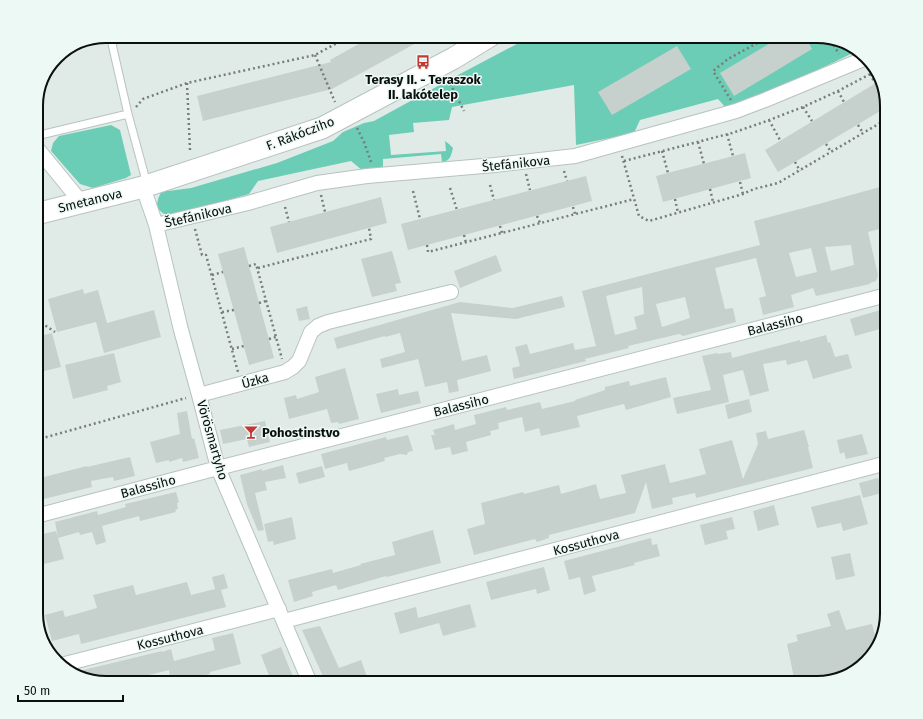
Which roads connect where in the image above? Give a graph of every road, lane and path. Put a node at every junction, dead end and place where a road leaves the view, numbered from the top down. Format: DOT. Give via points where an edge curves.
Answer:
graph roads {
  1 [pos="113,43"];
  2 [pos="337,43"];
  3 [pos="479,43"];
  4 [pos="757,43"];
  5 [pos="833,45"];
  6 [pos="315,55"];
  7 [pos="840,57"];
  8 [pos="860,61"];
  9 [pos="870,74"];
  10 [pos="446,77"];
  11 [pos="874,80"];
  12 [pos="187,83"];
  13 [pos="838,91"];
  14 [pos="844,102"];
  15 [pos="734,104"];
  16 [pos="803,107"];
  17 [pos="464,111"];
  18 [pos="128,114"];
  19 [pos="342,118"];
  20 [pos="769,120"];
  21 [pos="812,122"];
  22 [pos="880,123"];
  23 [pos="858,125"];
  24 [pos="358,130"];
  25 [pos="43,134"];
  26 [pos="727,134"];
  27 [pos="862,134"];
  28 [pos="780,140"];
  29 [pos="698,142"];
  30 [pos="619,144"];
  31 [pos="826,144"];
  32 [pos="190,150"];
  33 [pos="662,151"];
  34 [pos="831,152"];
  35 [pos="43,156"];
  36 [pos="733,156"];
  37 [pos="624,161"];
  38 [pos="795,162"];
  39 [pos="704,164"];
  40 [pos="525,170"];
  41 [pos="800,171"];
  42 [pos="668,173"];
  43 [pos="376,176"];
  44 [pos="740,182"];
  45 [pos="490,184"];
  46 [pos="145,186"];
  47 [pos="450,188"];
  48 [pos="710,189"];
  49 [pos="530,190"];
  50 [pos="413,191"];
  51 [pos="743,194"];
  52 [pos="634,199"];
  53 [pos="675,199"];
  54 [pos="494,200"];
  55 [pos="81,202"];
  56 [pos="713,202"];
  57 [pos="573,206"];
  58 [pos="457,210"];
  59 [pos="43,212"];
  60 [pos="678,212"];
  61 [pos="575,214"];
  62 [pos="537,216"];
  63 [pos="420,219"];
  64 [pos="540,224"];
  65 [pos="156,225"];
  66 [pos="194,225"];
  67 [pos="500,226"];
  68 [pos="369,228"];
  69 [pos="502,233"];
  70 [pos="464,235"];
  71 [pos="466,243"];
  72 [pos="427,245"];
  73 [pos="249,266"];
  74 [pos="258,268"];
  75 [pos="223,272"];
  76 [pos="212,276"];
  77 [pos="451,292"];
  78 [pos="880,298"];
  79 [pos="266,301"];
  80 [pos="259,303"];
  81 [pos="234,310"];
  82 [pos="222,312"];
  83 [pos="43,324"];
  84 [pos="55,332"];
  85 [pos="276,337"];
  86 [pos="269,339"];
  87 [pos="244,346"];
  88 [pos="232,349"];
  89 [pos="283,364"];
  90 [pos="241,383"];
  91 [pos="199,394"];
  92 [pos="43,438"];
  93 [pos="880,465"];
  94 [pos="218,468"];
  95 [pos="43,514"];
  96 [pos="282,615"];
  97 [pos="68,663"];
  98 [pos="307,676"];
  1 -- 18 [label="lane"];
  2 -- 6 [label="path"];
  3 -- 19 [label="street, F. Rákócziho"];
  4 -- 15 [label="path" via="728,59 713,71"];
  5 -- 7 [label="path"];
  6 -- 12 [label="path"];
  6 -- 19 [label="path"];
  8 -- 30 [label="street, Štefánikova" via="736,111"];
  9 -- 11 [label="path"];
  9 -- 13 [label="path"];
  10 -- 17 [label="path"];
  12 -- 18 [label="path" via="144,99"];
  12 -- 32 [label="path"];
  13 -- 14 [label="path"];
  13 -- 16 [label="path"];
  16 -- 20 [label="path"];
  16 -- 21 [label="path"];
  18 -- 25 [label="lane"];
  18 -- 46 [label="lane"];
  19 -- 46 [label="street, F. Rákócziho" via="322,128"];
  20 -- 26 [label="path"];
  20 -- 28 [label="path"];
  22 -- 27 [label="path"];
  23 -- 27 [label="path"];
  24 -- 43 [label="path"];
  26 -- 29 [label="path"];
  26 -- 36 [label="path"];
  27 -- 34 [label="path"];
  29 -- 33 [label="path"];
  29 -- 39 [label="path"];
  30 -- 37 [label="path"];
  30 -- 43 [label="street, Štefánikova" via="576,156"];
  31 -- 34 [label="path"];
  33 -- 37 [label="path"];
  33 -- 42 [label="path"];
  34 -- 41 [label="path"];
  35 -- 55 [label="street"];
  37 -- 52 [label="path"];
  38 -- 41 [label="path"];
  40 -- 49 [label="path"];
  41 -- 51 [label="path" via="778,183"];
  43 -- 65 [label="street, Štefánikova" via="317,183"];
  44 -- 51 [label="path"];
  45 -- 54 [label="path"];
  46 -- 55 [label="street, Smetanova"];
  46 -- 65 [label="street, Vörösmartyho"];
  47 -- 58 [label="path"];
  48 -- 56 [label="path"];
  50 -- 63 [label="path"];
  51 -- 56 [label="path"];
  52 -- 60 [label="path" via="639,216 649,221"];
  52 -- 61 [label="path"];
  53 -- 60 [label="path"];
  55 -- 59 [label="street, Smetanova"];
  56 -- 60 [label="path"];
  57 -- 61 [label="path"];
  61 -- 64 [label="path"];
  62 -- 64 [label="path"];
  64 -- 69 [label="path"];
  65 -- 91 [label="street, Vörösmartyho" via="175,309"];
  66 -- 76 [label="path" via="202,256 206,255"];
  67 -- 69 [label="path"];
  68 -- 74 [label="path" via="371,239"];
  69 -- 71 [label="path"];
  70 -- 71 [label="path"];
  71 -- 72 [label="path" via="428,252"];
  73 -- 74 [label="path" via="256,264"];
  74 -- 79 [label="path"];
  75 -- 76 [label="path"];
  76 -- 82 [label="path"];
  77 -- 90 [label="street, Úzka" via="318,326 293,367 285,372"];
  78 -- 94 [label="street, Balassiho"];
  79 -- 80 [label="path"];
  79 -- 85 [label="path"];
  81 -- 82 [label="path"];
  82 -- 88 [label="path"];
  83 -- 84 [label="path"];
  85 -- 86 [label="path"];
  85 -- 89 [label="path"];
  87 -- 88 [label="path"];
  88 -- 90 [label="path"];
  90 -- 91 [label="street, Úzka"];
  91 -- 92 [label="path"];
  91 -- 94 [label="street, Vörösmartyho"];
  93 -- 96 [label="street, Kossuthova"];
  94 -- 95 [label="street, Balassiho"];
  94 -- 96 [label="street, Vörösmartyho"];
  96 -- 97 [label="street, Kossuthova"];
  96 -- 98 [label="street, Vörösmartyho"];
}
